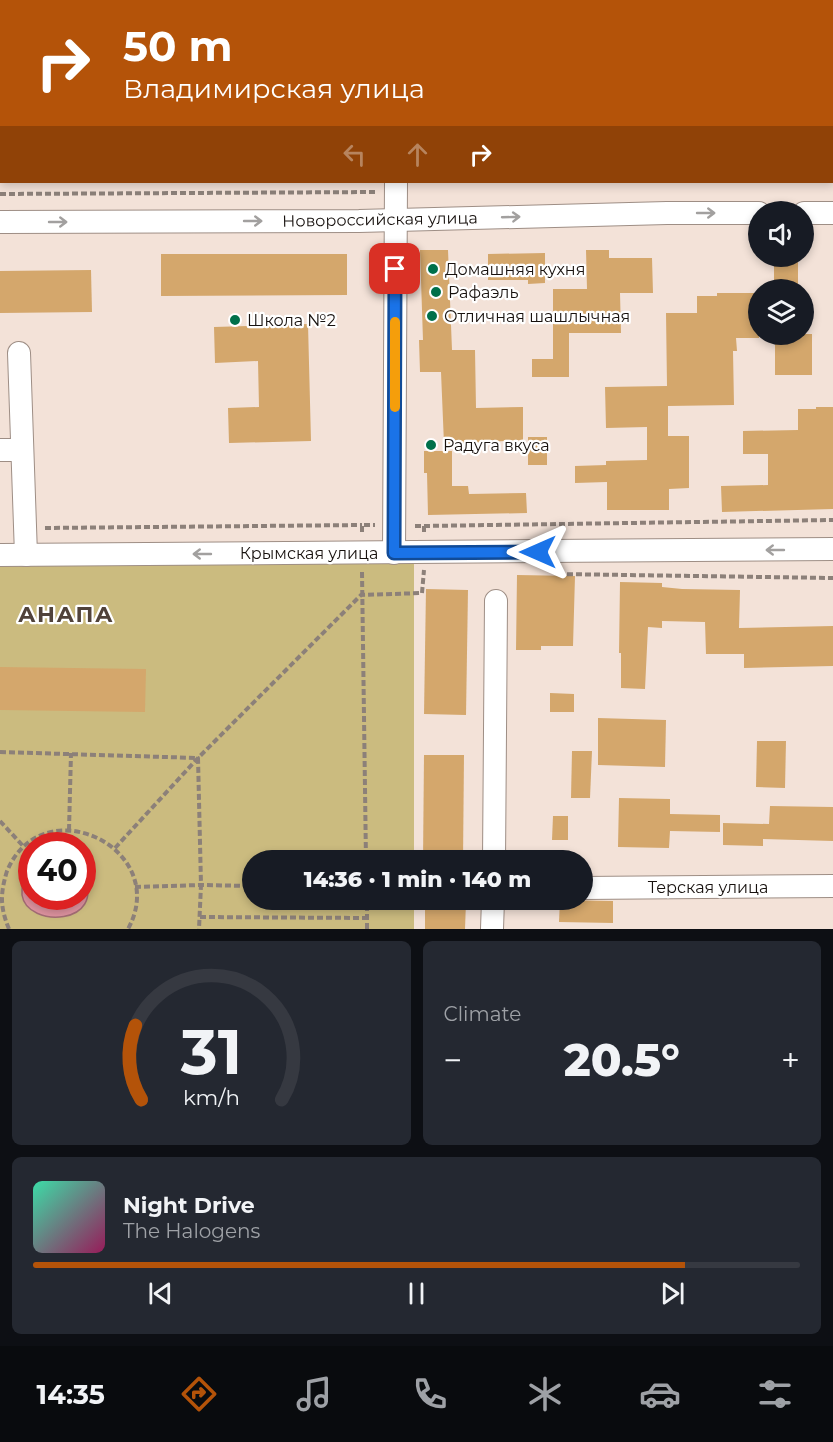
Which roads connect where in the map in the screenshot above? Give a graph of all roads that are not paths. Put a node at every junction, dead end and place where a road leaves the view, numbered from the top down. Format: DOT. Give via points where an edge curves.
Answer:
graph roads {
  1 [pos="395,187"];
  2 [pos="748,213"];
  3 [pos="814,213"];
  4 [pos="833,213"];
  5 [pos="395,219"];
  6 [pos="0,222"];
  7 [pos="19,353"];
  8 [pos="11,450"];
  9 [pos="833,549"];
  10 [pos="394,553"];
  11 [pos="0,555"];
  12 [pos="26,555"];
  13 [pos="496,601"];
  14 [pos="494,850"];
  15 [pos="833,886"];
  16 [pos="593,888"];
  17 [pos="493,910"];
  18 [pos="492,929"];
  1 -- 5 [label="street"];
  5 -- 2 [label="street, Новороссийская улица, one-way"];
  3 -- 4 [label="street"];
  6 -- 5 [label="street, Новороссийская улица, one-way"];
  5 -- 10 [label="street"];
  7 -- 8 [label="street"];
  8 -- 12 [label="street"];
  9 -- 10 [label="street, Крымская улица, one-way" via="424,562"];
  10 -- 12 [label="street, Крымская улица, one-way"];
  11 -- 12 [label="street, Крымская улица"];
  13 -- 14 [label="street"];
  15 -- 16 [label="street, Терская улица"];
  17 -- 18 [label="street"];
}
